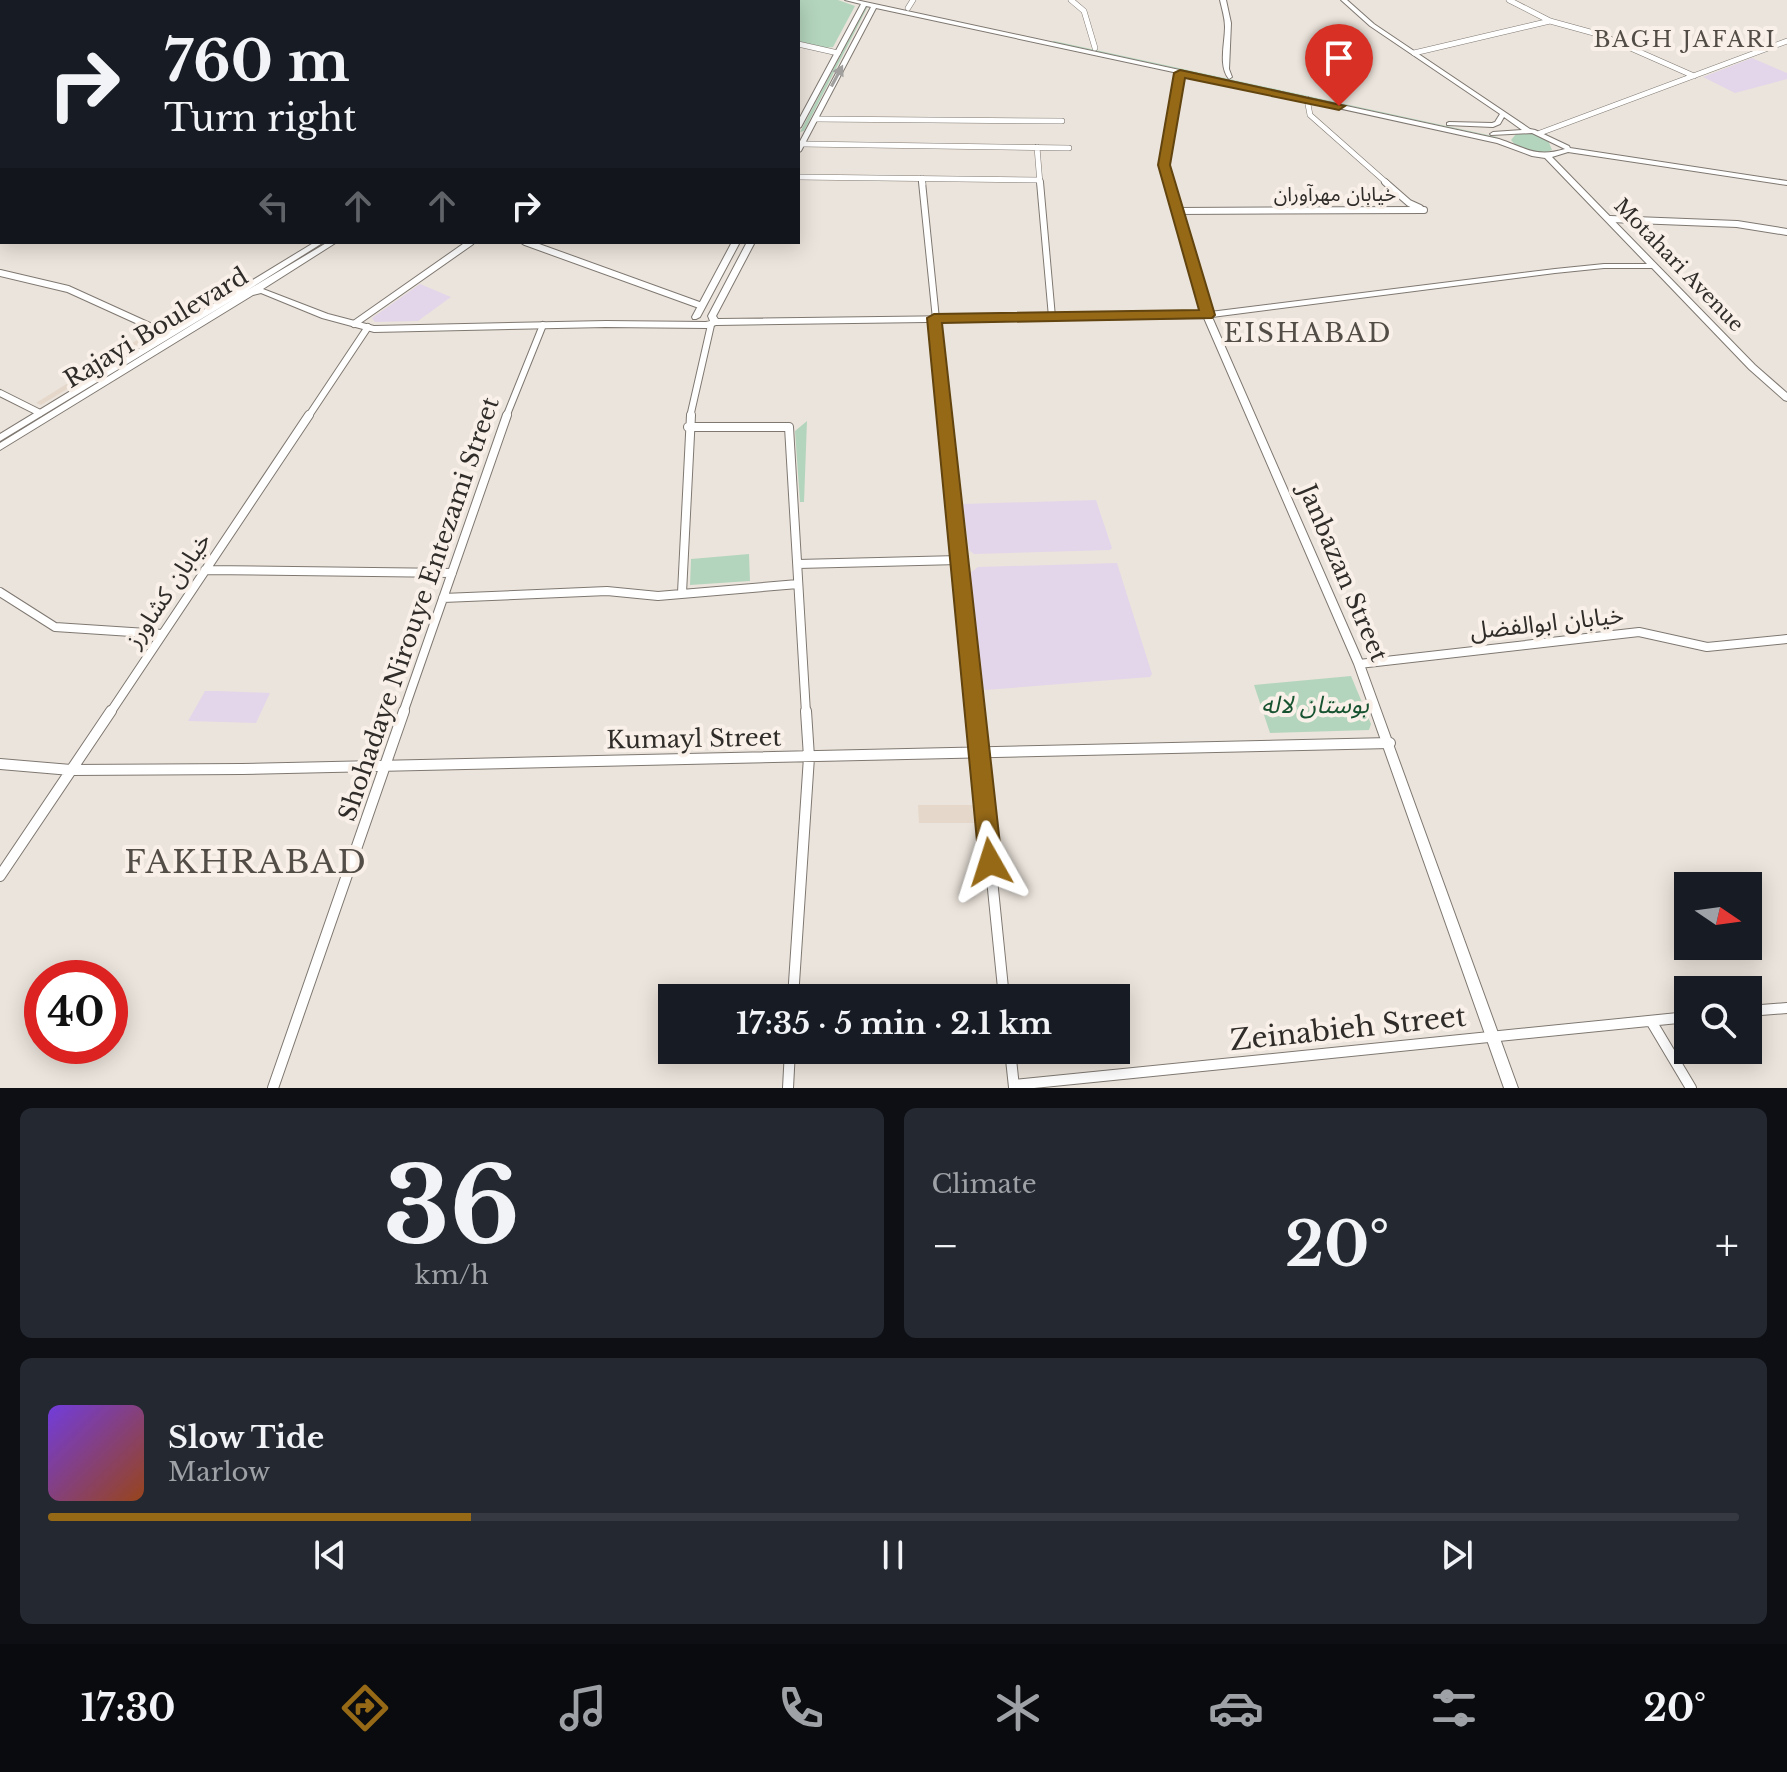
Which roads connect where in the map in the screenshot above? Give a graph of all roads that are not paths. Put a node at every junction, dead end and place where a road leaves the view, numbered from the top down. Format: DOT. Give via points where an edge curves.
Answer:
graph roads {
  1 [pos="848,0"];
  2 [pos="913,0"];
  3 [pos="1071,0"];
  4 [pos="1223,0"];
  5 [pos="1344,0"];
  6 [pos="1509,0"];
  7 [pos="872,3"];
  8 [pos="908,8"];
  9 [pos="936,14"];
  10 [pos="1550,21"];
  11 [pos="1046,40"];
  12 [pos="1787,41"];
  13 [pos="800,44"];
  14 [pos="1095,48"];
  15 [pos="838,53"];
  16 [pos="1414,53"];
  17 [pos="1181,72"];
  18 [pos="1694,76"];
  19 [pos="1229,77"];
  20 [pos="1307,99"];
  21 [pos="1499,114"];
  22 [pos="815,119"];
  23 [pos="1062,121"];
  24 [pos="800,123"];
  25 [pos="1441,123"];
  26 [pos="1514,129"];
  27 [pos="1527,130"];
  28 [pos="1540,133"];
  29 [pos="802,135"];
  30 [pos="1506,135"];
  31 [pos="1494,137"];
  32 [pos="1508,144"];
  33 [pos="1037,147"];
  34 [pos="1559,147"];
  35 [pos="800,148"];
  36 [pos="1069,148"];
  37 [pos="1547,156"];
  38 [pos="800,177"];
  39 [pos="922,178"];
  40 [pos="1040,180"];
  41 [pos="1787,181"];
  42 [pos="1176,211"];
  43 [pos="1610,219"];
  44 [pos="1787,232"];
  45 [pos="317,244"];
  46 [pos="330,244"];
  47 [pos="468,244"];
  48 [pos="531,244"];
  49 [pos="735,244"];
  50 [pos="750,244"];
  51 [pos="1651,263"];
  52 [pos="0,273"];
  53 [pos="265,275"];
  54 [pos="719,275"];
  55 [pos="733,277"];
  56 [pos="255,291"];
  57 [pos="232,295"];
  58 [pos="1202,299"];
  59 [pos="702,306"];
  60 [pos="1185,315"];
  61 [pos="1207,315"];
  62 [pos="1052,317"];
  63 [pos="934,318"];
  64 [pos="695,320"];
  65 [pos="713,321"];
  66 [pos="354,324"];
  67 [pos="543,325"];
  68 [pos="368,327"];
  69 [pos="1215,332"];
  70 [pos="167,334"];
  71 [pos="0,393"];
  72 [pos="1787,398"];
  73 [pos="40,413"];
  74 [pos="688,427"];
  75 [pos="0,438"];
  76 [pos="0,447"];
  77 [pos="959,560"];
  78 [pos="798,564"];
  79 [pos="205,570"];
  80 [pos="452,573"];
  81 [pos="798,584"];
  82 [pos="0,592"];
  83 [pos="682,593"];
  84 [pos="443,598"];
  85 [pos="162,634"];
  86 [pos="1787,639"];
  87 [pos="1359,664"];
  88 [pos="1390,743"];
  89 [pos="979,753"];
  90 [pos="809,757"];
  91 [pos="0,764"];
  92 [pos="385,766"];
  93 [pos="71,770"];
  94 [pos="0,876"];
  95 [pos="794,984"];
  96 [pos="1003,984"];
  97 [pos="1787,1008"];
  98 [pos="1762,1010"];
  99 [pos="1674,1019"];
  100 [pos="1651,1021"];
  101 [pos="1493,1037"];
  102 [pos="789,1064"];
  103 [pos="1012,1064"];
  104 [pos="1014,1087"];
  105 [pos="273,1088"];
  106 [pos="788,1088"];
  107 [pos="1511,1088"];
  108 [pos="1691,1088"];
  1 -- 7 [label="main road"];
  2 -- 8 [label="street"];
  3 -- 14 [label="street" via="1084,11"];
  4 -- 19 [label="main road"];
  5 -- 16 [label="main road"];
  6 -- 10 [label="street"];
  7 -- 8 [label="main road"];
  7 -- 9 [label="main road"];
  7 -- 11 [label="main road"];
  7 -- 15 [label="main road"];
  22 -- 7 [label="main road, one-way"];
  8 -- 9 [label="main road"];
  9 -- 11 [label="main road"];
  10 -- 16 [label="street"];
  10 -- 18 [label="street" via="1601,35"];
  11 -- 14 [label="main road"];
  11 -- 17 [label="main road"];
  12 -- 18 [label="street"];
  13 -- 15 [label="street"];
  14 -- 19 [label="main road"];
  15 -- 24 [label="main road"];
  16 -- 21 [label="main road"];
  17 -- 20 [label="main road"];
  17 -- 42 [label="main road, Janbazan Street" via="1164,165"];
  18 -- 28 [label="street"];
  19 -- 25 [label="main road"];
  20 -- 31 [label="main road"];
  20 -- 42 [label="street, خیابان مهرآوران" via="1310,115 1409,203 1424,210"];
  21 -- 25 [label="main road" via="1498,123 1482,127"];
  21 -- 26 [label="main road"];
  21 -- 27 [label="main road"];
  22 -- 23 [label="street"];
  22 -- 29 [label="main road"];
  25 -- 31 [label="main road"];
  26 -- 27 [label="main road"];
  26 -- 30 [label="main road"];
  27 -- 28 [label="main road"];
  28 -- 34 [label="main road"];
  29 -- 35 [label="main road"];
  30 -- 31 [label="main road"];
  30 -- 32 [label="main road"];
  31 -- 32 [label="main road"];
  32 -- 37 [label="main road" via="1526,154"];
  33 -- 35 [label="street"];
  33 -- 36 [label="street"];
  33 -- 40 [label="street"];
  34 -- 37 [label="main road"];
  34 -- 41 [label="main road"];
  37 -- 43 [label="main road, Motahari Avenue"];
  38 -- 39 [label="street"];
  39 -- 40 [label="street"];
  39 -- 63 [label="street"];
  40 -- 62 [label="street"];
  42 -- 58 [label="main road, Janbazan Street"];
  43 -- 44 [label="street" via="1737,224"];
  43 -- 51 [label="main road, Motahari Avenue"];
  45 -- 53 [label="main road, Rajayi Boulevard"];
  46 -- 56 [label="main road, Rajayi Boulevard"];
  47 -- 66 [label="street"];
  48 -- 59 [label="street"];
  49 -- 54 [label="main road"];
  50 -- 55 [label="main road"];
  51 -- 61 [label="main road"];
  51 -- 72 [label="main road, Motahari Avenue"];
  52 -- 70 [label="street" via="68,289"];
  53 -- 56 [label="main road" via="249,287"];
  53 -- 57 [label="main road, Rajayi Boulevard"];
  54 -- 55 [label="main road"];
  54 -- 59 [label="main road"];
  55 -- 65 [label="main road"];
  56 -- 57 [label="main road"];
  56 -- 66 [label="main road"];
  56 -- 76 [label="main road, Rajayi Boulevard"];
  57 -- 70 [label="main road, Rajayi Boulevard"];
  58 -- 60 [label="main road"];
  58 -- 61 [label="main road, Janbazan Street"];
  59 -- 64 [label="main road"];
  60 -- 61 [label="main road"];
  60 -- 62 [label="main road"];
  60 -- 69 [label="main road" via="1201,319"];
  61 -- 69 [label="main road, Janbazan Street"];
  62 -- 63 [label="main road"];
  63 -- 65 [label="main road"];
  63 -- 77 [label="street"];
  64 -- 65 [label="main road"];
  64 -- 67 [label="main road"];
  65 -- 74 [label="street"];
  66 -- 68 [label="main road"];
  67 -- 68 [label="main road"];
  67 -- 80 [label="street, Shohadaye Nirouye Entezami Street"];
  68 -- 79 [label="street, خیابان کشاورز"];
  69 -- 87 [label="main road, Janbazan Street"];
  70 -- 73 [label="main road, Rajayi Boulevard"];
  71 -- 73 [label="street"];
  73 -- 75 [label="main road, Rajayi Boulevard"];
  74 -- 78 [label="street" via="789,427"];
  74 -- 83 [label="street"];
  77 -- 78 [label="street"];
  77 -- 89 [label="street"];
  78 -- 81 [label="street"];
  79 -- 80 [label="street"];
  79 -- 85 [label="street, خیابان کشاورز"];
  80 -- 84 [label="street, Shohadaye Nirouye Entezami Street"];
  81 -- 83 [label="street"];
  81 -- 90 [label="street"];
  82 -- 85 [label="street" via="55,627"];
  83 -- 84 [label="street"];
  84 -- 92 [label="street, Shohadaye Nirouye Entezami Street"];
  85 -- 93 [label="street, خیابان کشاورز"];
  86 -- 87 [label="street, خیابان ابوالفضل" via="1707,647 1639,632"];
  87 -- 88 [label="main road, Janbazan Street"];
  88 -- 89 [label="street, Kumayl Street"];
  88 -- 101 [label="main road, Janbazan Street"];
  89 -- 90 [label="street, Kumayl Street"];
  89 -- 96 [label="street"];
  90 -- 92 [label="street, Kumayl Street"];
  90 -- 95 [label="street"];
  91 -- 93 [label="street, Kumayl Street"];
  92 -- 93 [label="street, Kumayl Street"];
  92 -- 105 [label="street, Shohadaye Nirouye Entezami Street"];
  93 -- 94 [label="street, خیابان کشاورز"];
  97 -- 98 [label="street"];
  99 -- 100 [label="street, Zeinabieh Street"];
  100 -- 101 [label="street, Zeinabieh Street"];
  100 -- 108 [label="street"];
  101 -- 104 [label="street, Zeinabieh Street"];
  101 -- 107 [label="main road, Janbazan Street"];
  102 -- 106 [label="street"];
  103 -- 104 [label="street"];
}
